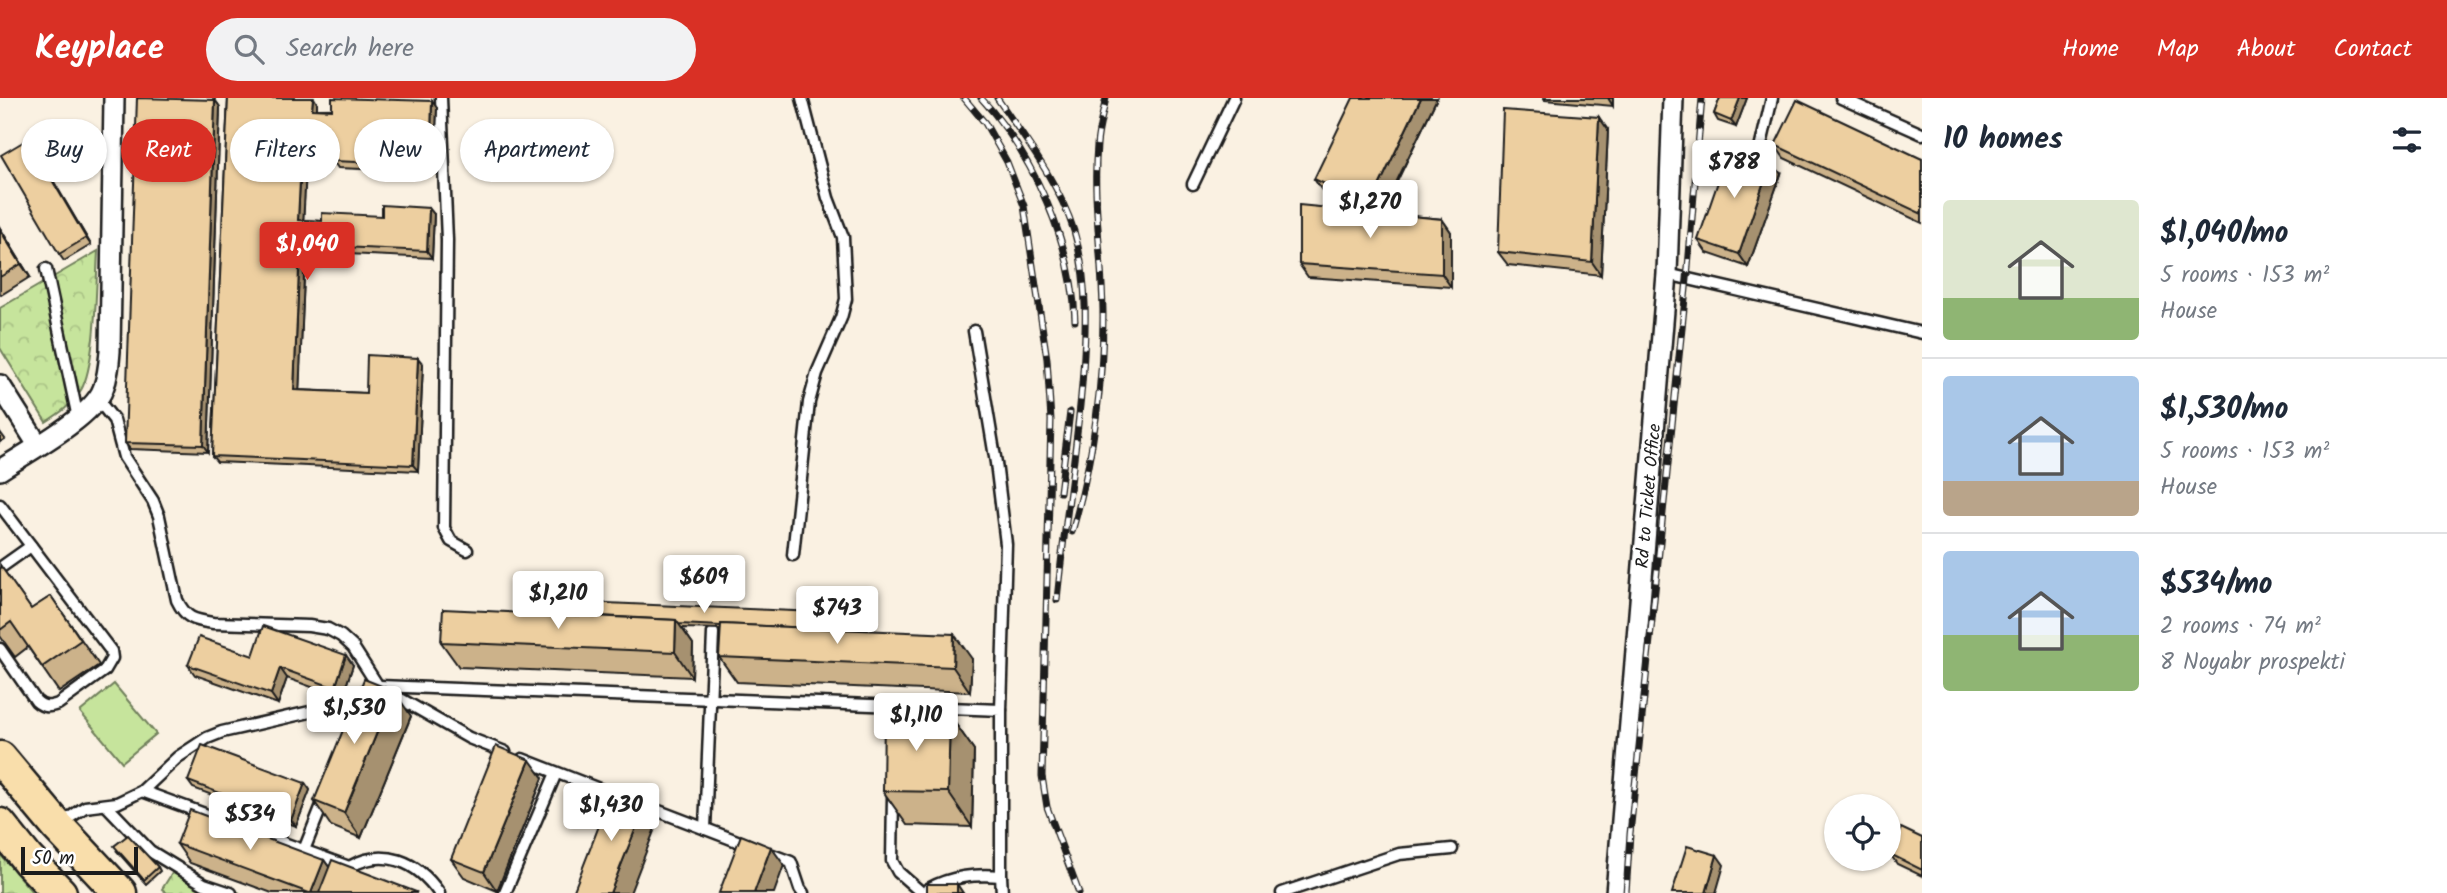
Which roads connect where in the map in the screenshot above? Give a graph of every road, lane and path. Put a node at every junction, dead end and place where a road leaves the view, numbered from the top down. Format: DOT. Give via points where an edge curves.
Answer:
graph roads {
  1 [pos="441,98"];
  2 [pos="802,98"];
  3 [pos="1234,98"];
  4 [pos="1673,98"];
  5 [pos="1772,98"];
  6 [pos="1841,98"];
  7 [pos="111,100"];
  8 [pos="1922,134"];
  9 [pos="1759,149"];
  10 [pos="1193,184"];
  11 [pos="46,269"];
  12 [pos="1667,274"];
  13 [pos="974,331"];
  14 [pos="1922,333"];
  15 [pos="0,385"];
  16 [pos="98,400"];
  17 [pos="78,418"];
  18 [pos="38,445"];
  19 [pos="0,470"];
  20 [pos="0,505"];
  21 [pos="31,546"];
  22 [pos="467,550"];
  23 [pos="793,555"];
  24 [pos="0,568"];
  25 [pos="713,634"];
  26 [pos="0,649"];
  27 [pos="378,686"];
  28 [pos="709,701"];
  29 [pos="364,705"];
  30 [pos="896,707"];
  31 [pos="1001,710"];
  32 [pos="895,720"];
  33 [pos="355,725"];
  34 [pos="0,758"];
  35 [pos="556,773"];
  36 [pos="893,785"];
  37 [pos="329,788"];
  38 [pos="142,791"];
  39 [pos="625,799"];
  40 [pos="106,805"];
  41 [pos="620,811"];
  42 [pos="0,825"];
  43 [pos="57,826"];
  44 [pos="705,829"];
  45 [pos="1452,849"];
  46 [pos="304,850"];
  47 [pos="349,867"];
  48 [pos="1001,876"];
  49 [pos="344,880"];
  50 [pos="800,892"];
  51 [pos="60,893"];
  52 [pos="120,893"];
  53 [pos="231,893"];
  54 [pos="439,893"];
  55 [pos="506,893"];
  56 [pos="921,893"];
  57 [pos="1002,893"];
  58 [pos="1282,893"];
  59 [pos="1616,893"];
  1 -- 22 [label="lane" via="447,240 444,528 451,541"];
  2 -- 23 [label="lane" via="843,237 846,299 808,402"];
  3 -- 10 [label="lane"];
  4 -- 12 [label="street, Rd to Ticket Office"];
  5 -- 9 [label="lane"];
  6 -- 8 [label="lane"];
  7 -- 16 [label="street" via="110,351"];
  11 -- 17 [label="lane"];
  12 -- 14 [label="lane"];
  12 -- 59 [label="street, Rd to Ticket Office"];
  13 -- 31 [label="lane" via="1006,544"];
  15 -- 18 [label="street"];
  16 -- 17 [label="street"];
  16 -- 27 [label="lane" via="114,420 124,457 159,516 183,612 214,623 328,629 353,647"];
  17 -- 18 [label="street"];
  18 -- 19 [label="street"];
  20 -- 21 [label="lane"];
  21 -- 24 [label="lane"];
  21 -- 26 [label="lane" via="111,651 111,663 58,704 42,707"];
  25 -- 28 [label="lane"];
  27 -- 28 [label="lane"];
  27 -- 29 [label="lane"];
  27 -- 35 [label="lane" via="469,738"];
  28 -- 30 [label="lane"];
  28 -- 44 [label="lane"];
  29 -- 33 [label="lane"];
  29 -- 38 [label="lane" via="323,709 222,732 178,757"];
  30 -- 31 [label="lane"];
  30 -- 32 [label="lane"];
  31 -- 48 [label="lane"];
  34 -- 43 [label="highway"];
  35 -- 39 [label="lane"];
  35 -- 55 [label="lane"];
  36 -- 56 [label="lane" via="892,861"];
  37 -- 46 [label="lane"];
  38 -- 40 [label="lane"];
  38 -- 46 [label="lane"];
  39 -- 41 [label="lane"];
  39 -- 44 [label="lane"];
  40 -- 43 [label="lane" via="85,807"];
  40 -- 53 [label="lane" via="150,851 204,884"];
  42 -- 51 [label="highway"];
  43 -- 52 [label="highway"];
  44 -- 50 [label="lane" via="790,862"];
  45 -- 58 [label="lane" via="1399,854"];
  46 -- 47 [label="lane"];
  47 -- 49 [label="lane"];
  47 -- 54 [label="lane" via="381,857 402,861 420,871"];
  48 -- 56 [label="lane" via="956,876"];
  48 -- 57 [label="lane"];
}
